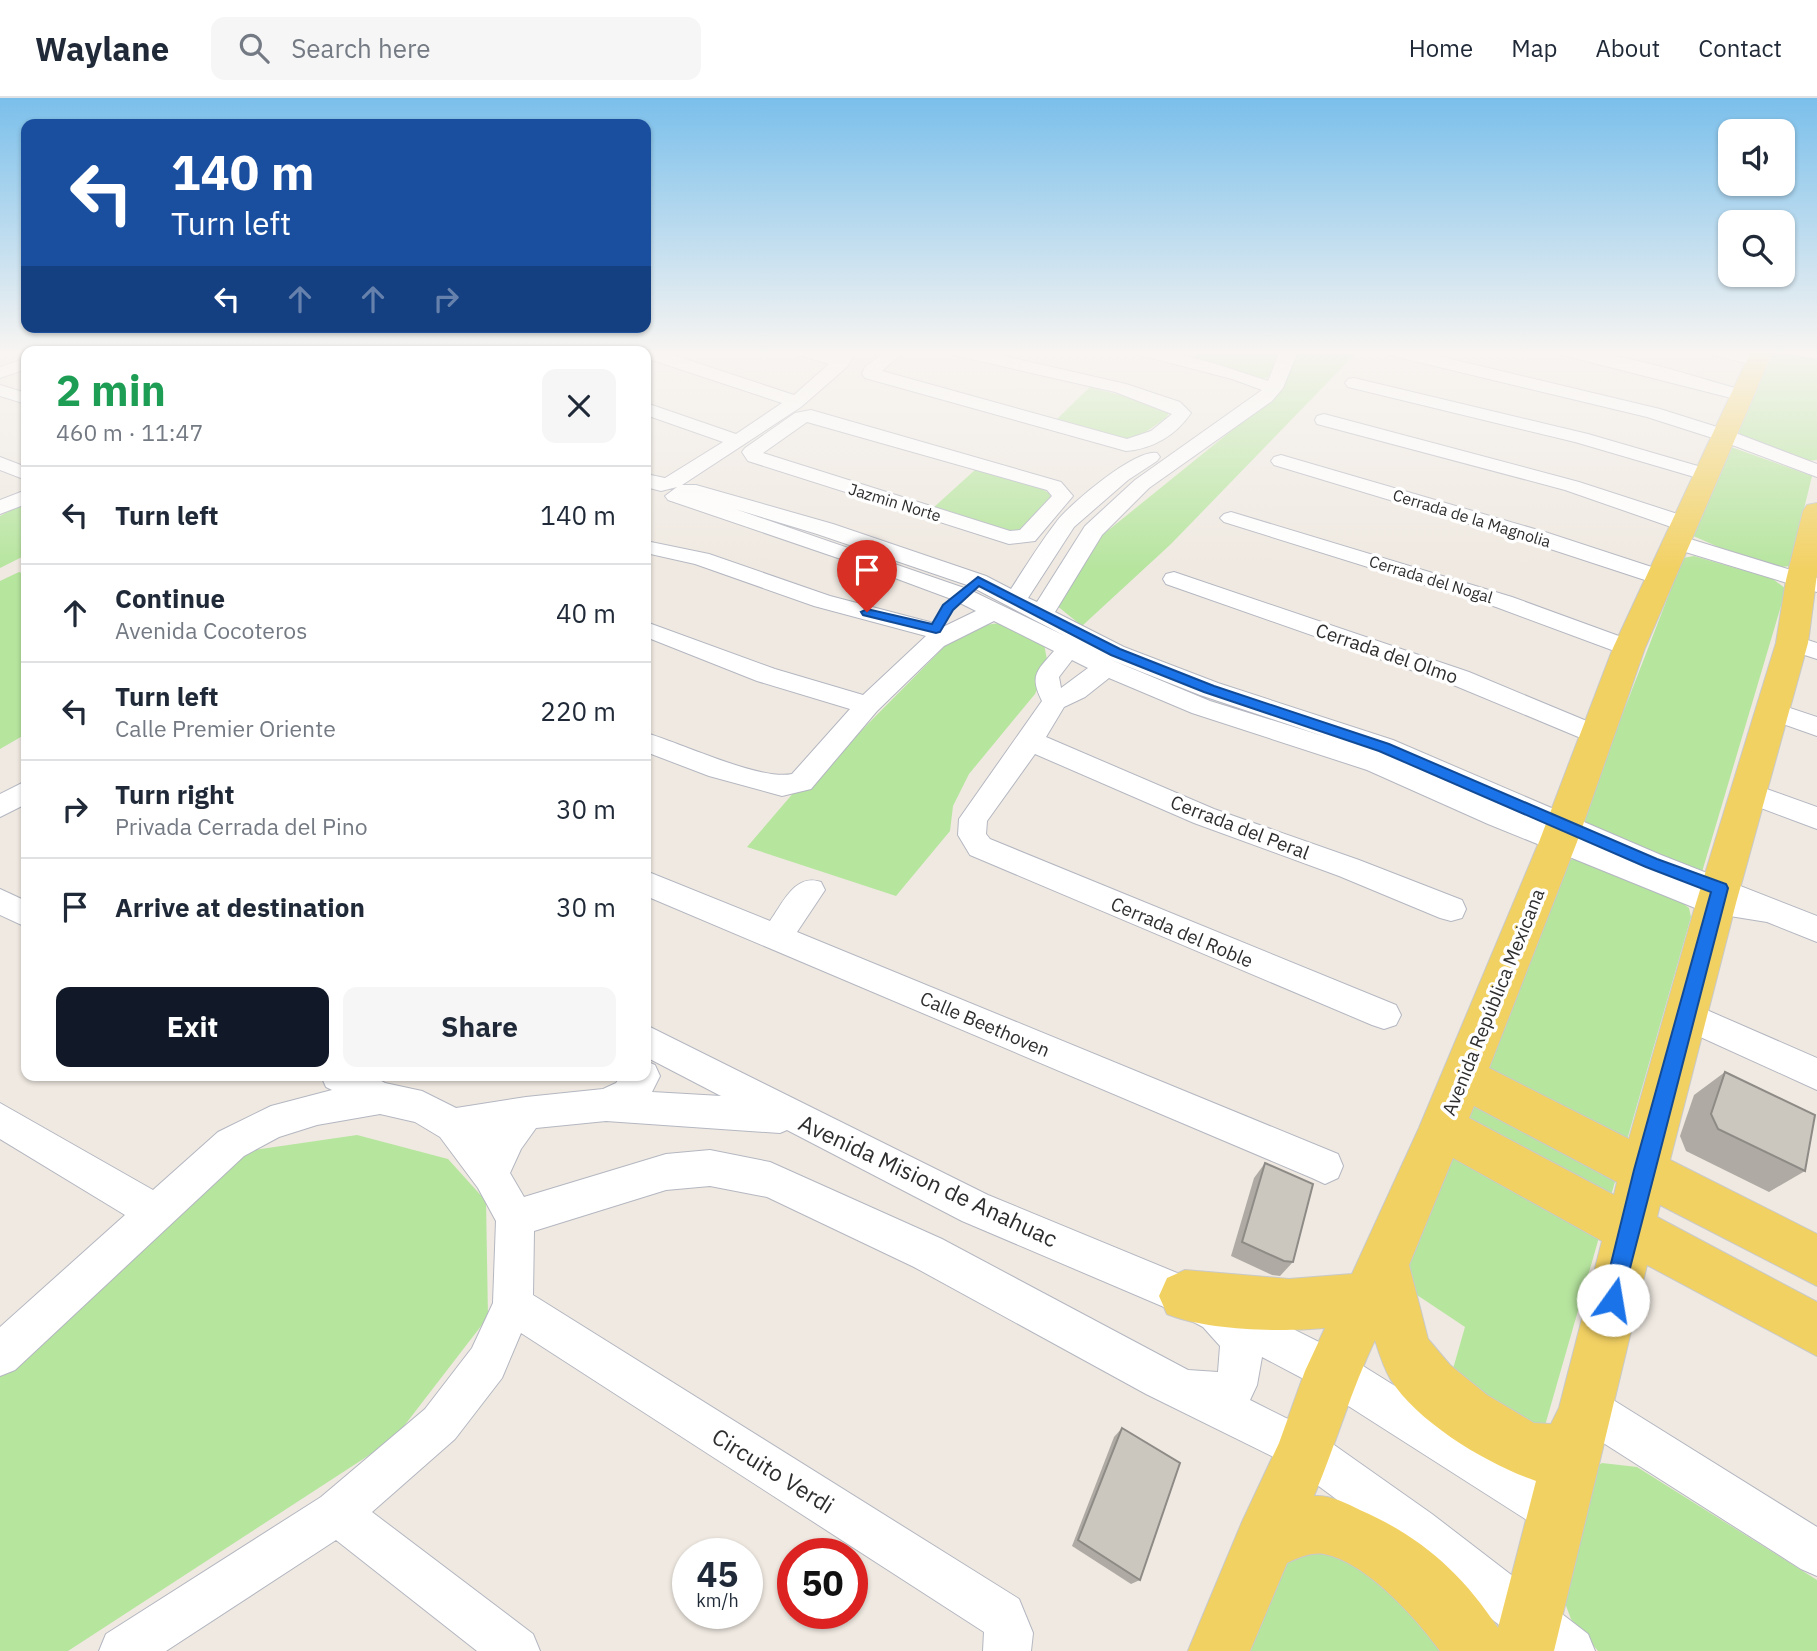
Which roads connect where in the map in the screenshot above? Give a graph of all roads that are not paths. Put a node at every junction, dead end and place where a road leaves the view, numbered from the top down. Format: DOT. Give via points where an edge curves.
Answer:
graph roads {
  1 [pos="687,423"];
  2 [pos="762,423"];
  3 [pos="793,423"];
  4 [pos="842,423"];
  5 [pos="1049,423"];
  6 [pos="1176,423"];
  7 [pos="1200,423"];
  8 [pos="1224,423"];
  9 [pos="1337,423"];
  10 [pos="1521,423"];
  11 [pos="1685,423"];
  12 [pos="1730,423"];
  13 [pos="1169,434"];
  14 [pos="1726,436"];
  15 [pos="737,441"];
  16 [pos="1199,444"];
  17 [pos="1281,461"];
  18 [pos="0,463"];
  19 [pos="1817,471"];
  20 [pos="21,472"];
  21 [pos="1707,475"];
  22 [pos="651,482"];
  23 [pos="21,498"];
  24 [pos="0,508"];
  25 [pos="1231,518"];
  26 [pos="1057,519"];
  27 [pos="1816,521"];
  28 [pos="1093,531"];
  29 [pos="651,548"];
  30 [pos="1674,548"];
  31 [pos="1174,579"];
  32 [pos="1809,582"];
  33 [pos="970,588"];
  34 [pos="1005,606"];
  35 [pos="1042,614"];
  36 [pos="651,631"];
  37 [pos="940,635"];
  38 [pos="1073,641"];
  39 [pos="1805,647"];
  40 [pos="1629,648"];
  41 [pos="1106,667"];
  42 [pos="1055,701"];
  43 [pos="868,705"];
  44 [pos="1772,711"];
  45 [pos="1817,727"];
  46 [pos="1597,735"];
  47 [pos="1030,741"];
  48 [pos="651,744"];
  49 [pos="1747,792"];
  50 [pos="21,794"];
  51 [pos="0,807"];
  52 [pos="1817,818"];
  53 [pos="1561,834"];
  54 [pos="651,885"];
  55 [pos="810,890"];
  56 [pos="1718,896"];
  57 [pos="0,901"];
  58 [pos="1451,909"];
  59 [pos="21,912"];
  60 [pos="1817,929"];
  61 [pos="776,937"];
  62 [pos="1384,1015"];
  63 [pos="1686,1015"];
  64 [pos="651,1043"];
  65 [pos="1817,1074"];
  66 [pos="1462,1077"];
  67 [pos="348,1081"];
  68 [pos="639,1081"];
  69 [pos="380,1098"];
  70 [pos="606,1105"];
  71 [pos="526,1113"];
  72 [pos="795,1117"];
  73 [pos="0,1120"];
  74 [pos="453,1125"];
  75 [pos="1442,1128"];
  76 [pos="1325,1166"];
  77 [pos="1644,1170"];
  78 [pos="491,1175"];
  79 [pos="155,1212"];
  80 [pos="515,1218"];
  81 [pos="1630,1231"];
  82 [pos="1817,1261"];
  83 [pos="1375,1282"];
  84 [pos="1185,1296"];
  85 [pos="513,1306"];
  86 [pos="1817,1330"];
  87 [pos="0,1355"];
  88 [pos="1332,1371"];
  89 [pos="1161,1379"];
  90 [pos="1581,1426"];
  91 [pos="1305,1450"];
  92 [pos="337,1513"];
  93 [pos="1557,1513"];
  94 [pos="1263,1543"];
  95 [pos="1817,1553"];
  96 [pos="1527,1636"];
  97 [pos="123,1651"];
  98 [pos="516,1651"];
  99 [pos="1007,1651"];
  100 [pos="1219,1651"];
  101 [pos="1476,1651"];
  102 [pos="1571,1651"];
  1 -- 15 [label="street"];
  2 -- 15 [label="street"];
  3 -- 26 [label="street, Jazmin Norte" via="752,452 755,457 1009,538 1027,536"];
  4 -- 26 [label="street, Jazmin Norte" via="1054,486 1063,496"];
  5 -- 13 [label="street" via="1126,445"];
  6 -- 13 [label="street"];
  7 -- 13 [label="street"];
  8 -- 16 [label="street"];
  9 -- 30 [label="street" via="1572,486"];
  10 -- 21 [label="street"];
  11 -- 14 [label="street"];
  12 -- 14 [label="main road, Avenida República Mexicana"];
  13 -- 16 [label="street"];
  13 -- 26 [label="street" via="1121,476"];
  14 -- 19 [label="street"];
  14 -- 21 [label="main road, Avenida República Mexicana"];
  15 -- 22 [label="street" via="672,482"];
  16 -- 28 [label="street" via="1142,484"];
  17 -- 30 [label="street, Cerrada de la Magnolia" via="1537,537"];
  18 -- 20 [label="street"];
  21 -- 30 [label="main road, Avenida República Mexicana"];
  23 -- 24 [label="street"];
  25 -- 40 [label="street, Cerrada del Nogal" via="1504,602"];
  26 -- 28 [label="street"];
  26 -- 34 [label="street"];
  27 -- 32 [label="main road"];
  28 -- 35 [label="street"];
  29 -- 37 [label="street" via="701,559"];
  30 -- 32 [label="street"];
  30 -- 40 [label="main road, Avenida República Mexicana"];
  31 -- 46 [label="street, Cerrada del Olmo" via="1460,678"];
  32 -- 39 [label="main road"];
  33 -- 33 [label="street" via="825,529 689,489 675,496"];
  33 -- 34 [label="street"];
  33 -- 37 [label="street" via="948,608"];
  34 -- 35 [label="street"];
  34 -- 37 [label="street"];
  34 -- 38 [label="street"];
  35 -- 38 [label="street"];
  36 -- 43 [label="street" via="766,676"];
  37 -- 43 [label="street"];
  38 -- 41 [label="street"];
  38 -- 42 [label="street" via="1047,676"];
  38 -- 53 [label="street" via="1384,747"];
  39 -- 44 [label="main road"];
  40 -- 46 [label="main road, Avenida República Mexicana"];
  41 -- 42 [label="street"];
  41 -- 53 [label="street" via="1201,707 1377,763"];
  42 -- 47 [label="street"];
  43 -- 48 [label="street" via="801,782 782,786"];
  44 -- 45 [label="street"];
  44 -- 49 [label="main road"];
  46 -- 53 [label="main road, Avenida República Mexicana"];
  47 -- 58 [label="street, Cerrada del Peral" via="1204,816"];
  47 -- 62 [label="street, Cerrada del Roble" via="973,819 972,835 980,848"];
  49 -- 52 [label="street"];
  49 -- 56 [label="main road"];
  50 -- 51 [label="street"];
  53 -- 56 [label="street"];
  53 -- 66 [label="main road, Avenida República Mexicana"];
  54 -- 61 [label="street, Calle Beethoven"];
  55 -- 61 [label="street"];
  56 -- 60 [label="street"];
  56 -- 63 [label="main road"];
  57 -- 59 [label="street"];
  61 -- 76 [label="street, Calle Beethoven"];
  63 -- 65 [label="street"];
  63 -- 77 [label="main road"];
  64 -- 72 [label="street"];
  66 -- 75 [label="main road, Avenida República Mexicana"];
  66 -- 77 [label="main road"];
  67 -- 69 [label="street"];
  68 -- 70 [label="street" via="628,1094"];
  69 -- 74 [label="street" via="422,1107"];
  69 -- 79 [label="street" via="317,1109 231,1144"];
  70 -- 71 [label="street, Avenida Mision de Anahuac"];
  70 -- 72 [label="street, Avenida Mision de Anahuac"];
  71 -- 74 [label="street, Avenida Mision de Anahuac"];
  71 -- 78 [label="street" via="508,1137"];
  72 -- 84 [label="street, Avenida Mision de Anahuac" via="975,1208"];
  73 -- 79 [label="street"];
  74 -- 78 [label="street"];
  75 -- 81 [label="main road"];
  75 -- 83 [label="main road, Avenida República Mexicana"];
  77 -- 81 [label="main road"];
  77 -- 82 [label="main road"];
  78 -- 80 [label="street"];
  79 -- 87 [label="street"];
  80 -- 85 [label="street"];
  80 -- 89 [label="street, Avenida Mision de Anahuac" via="666,1172 710,1168 770,1180 928,1253"];
  81 -- 86 [label="main road"];
  81 -- 90 [label="main road"];
  83 -- 84 [label="main road" via="1289,1305"];
  83 -- 88 [label="main road, Avenida República Mexicana"];
  83 -- 90 [label="main road" via="1410,1361 1425,1382 1459,1408 1538,1454 1551,1454"];
  84 -- 88 [label="street, Avenida Mision de Anahuac"];
  84 -- 89 [label="street, Avenida Mision de Anahuac" via="1231,1325 1242,1344 1236,1385 1222,1393 1203,1395"];
  85 -- 92 [label="street" via="487,1363 440,1424"];
  85 -- 99 [label="street, Circuito Verdi" via="1002,1616 1008,1629"];
  88 -- 91 [label="main road, Avenida República Mexicana"];
  88 -- 93 [label="street, Avenida Mision de Anahuac"];
  89 -- 91 [label="street, Avenida Mision de Anahuac"];
  90 -- 93 [label="main road"];
  90 -- 95 [label="street"];
  91 -- 94 [label="main road, Avenida República Mexicana"];
  91 -- 96 [label="street, Avenida Mision de Anahuac" via="1416,1530"];
  92 -- 97 [label="street"];
  92 -- 98 [label="street"];
  93 -- 96 [label="main road"];
  94 -- 100 [label="main road, Avenida República Mexicana"];
  94 -- 101 [label="main road" via="1292,1530 1324,1525 1367,1542 1439,1599"];
  96 -- 102 [label="street, Avenida Mision de Anahuac"];
}
